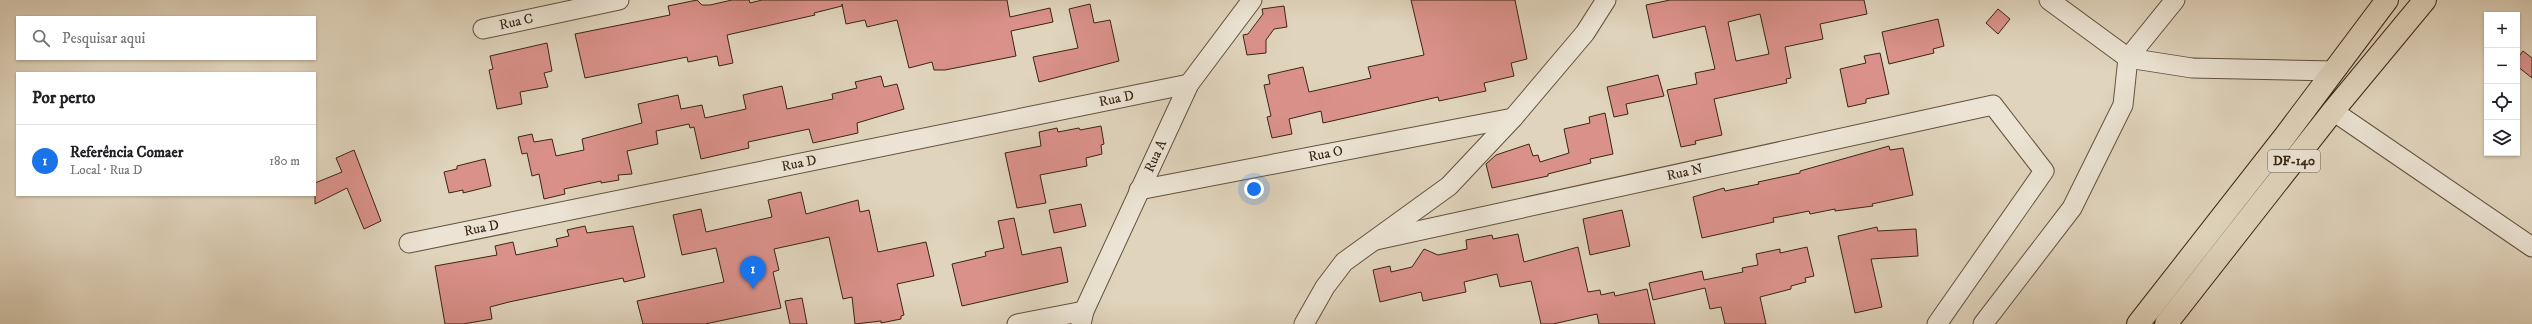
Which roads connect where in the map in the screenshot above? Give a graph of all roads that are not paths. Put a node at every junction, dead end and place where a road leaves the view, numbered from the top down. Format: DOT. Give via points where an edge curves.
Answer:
graph roads {
  1 [pos="619,0"];
  2 [pos="1252,0"];
  3 [pos="1606,0"];
  4 [pos="2049,0"];
  5 [pos="2175,0"];
  6 [pos="2387,0"];
  7 [pos="2425,0"];
  8 [pos="483,29"];
  9 [pos="2128,58"];
  10 [pos="2334,71"];
  11 [pos="1189,84"];
  12 [pos="2333,111"];
  13 [pos="1513,118"];
  14 [pos="1139,190"];
  15 [pos="1376,240"];
  16 [pos="409,243"];
  17 [pos="2532,246"];
  18 [pos="1082,317"];
  19 [pos="1017,324"];
  20 [pos="1304,324"];
  21 [pos="1937,324"];
  22 [pos="1983,324"];
  23 [pos="2138,324"];
  24 [pos="2166,324"];
  1 -- 8 [label="street, Rua C"];
  2 -- 11 [label="street, Rua A"];
  3 -- 13 [label="street" via="1585,33"];
  4 -- 9 [label="street"];
  5 -- 9 [label="street"];
  6 -- 10 [label="main road, DF-140"];
  7 -- 12 [label="main road, DF-140"];
  9 -- 10 [label="street" via="2192,68"];
  9 -- 22 [label="street" via="2123,105 2072,208"];
  10 -- 23 [label="main road, DF-140"];
  11 -- 14 [label="street, Rua A"];
  11 -- 16 [label="street, Rua D"];
  12 -- 17 [label="street"];
  12 -- 24 [label="main road, DF-140"];
  13 -- 14 [label="street, Rua O"];
  13 -- 15 [label="street" via="1449,186"];
  14 -- 18 [label="street, Rua A"];
  15 -- 20 [label="street" via="1344,262 1325,287"];
  15 -- 21 [label="street, Rua N" via="1993,105 2044,171"];
  18 -- 19 [label="street"];
}
